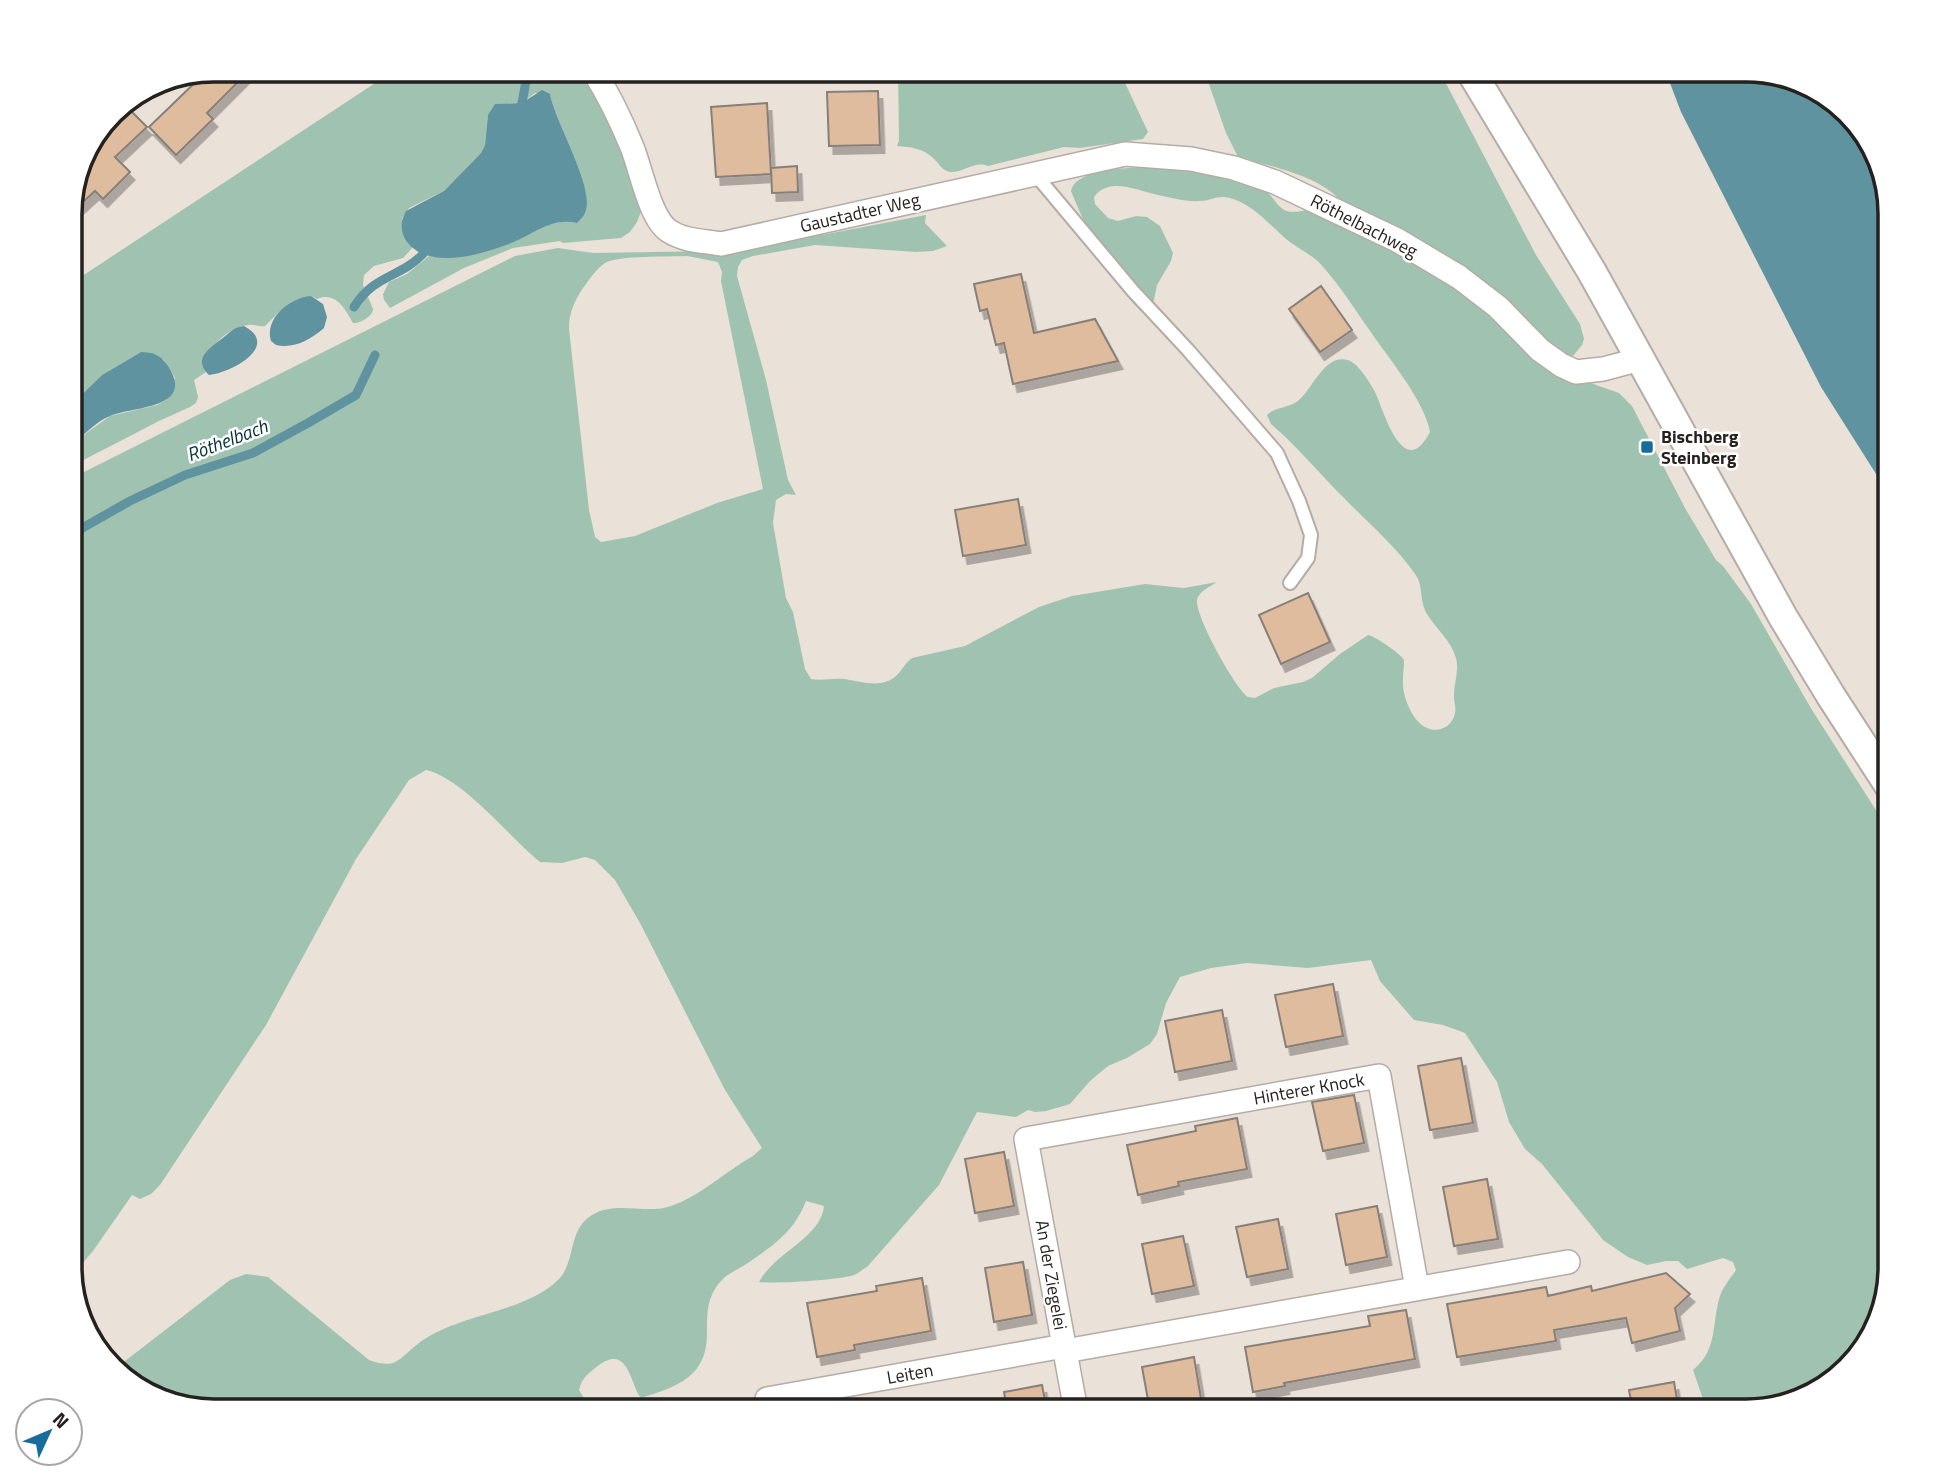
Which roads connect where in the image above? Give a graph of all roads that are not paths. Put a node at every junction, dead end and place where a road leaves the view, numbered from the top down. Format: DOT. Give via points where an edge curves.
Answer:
graph roads {
  1 [pos="1477,82"];
  2 [pos="601,83"];
  3 [pos="1045,172"];
  4 [pos="1641,359"];
  5 [pos="1290,583"];
  6 [pos="1878,768"];
  7 [pos="1026,1139"];
  8 [pos="1567,1262"];
  9 [pos="1418,1288"];
  10 [pos="1064,1349"];
  11 [pos="767,1399"];
  12 [pos="1074,1399"];
  1 -- 4 [label="street"];
  2 -- 3 [label="street, Gaustadter Weg" via="633,149 655,213 667,230 687,239 721,243"];
  3 -- 4 [label="street, Röthelbachweg" via="1125,154 1234,168 1275,182 1385,234 1448,271 1497,307 1561,366 1576,372"];
  3 -- 5 [label="lane" via="1133,291 1277,453 1311,535 1308,558"];
  4 -- 6 [label="street" via="1783,617"];
  7 -- 9 [label="street, Hinterer Knock" via="1379,1076"];
  7 -- 10 [label="street, An der Ziegelei"];
  8 -- 9 [label="street"];
  9 -- 10 [label="street"];
  10 -- 11 [label="street, Leiten"];
  10 -- 12 [label="street, An der Ziegelei"];
}
